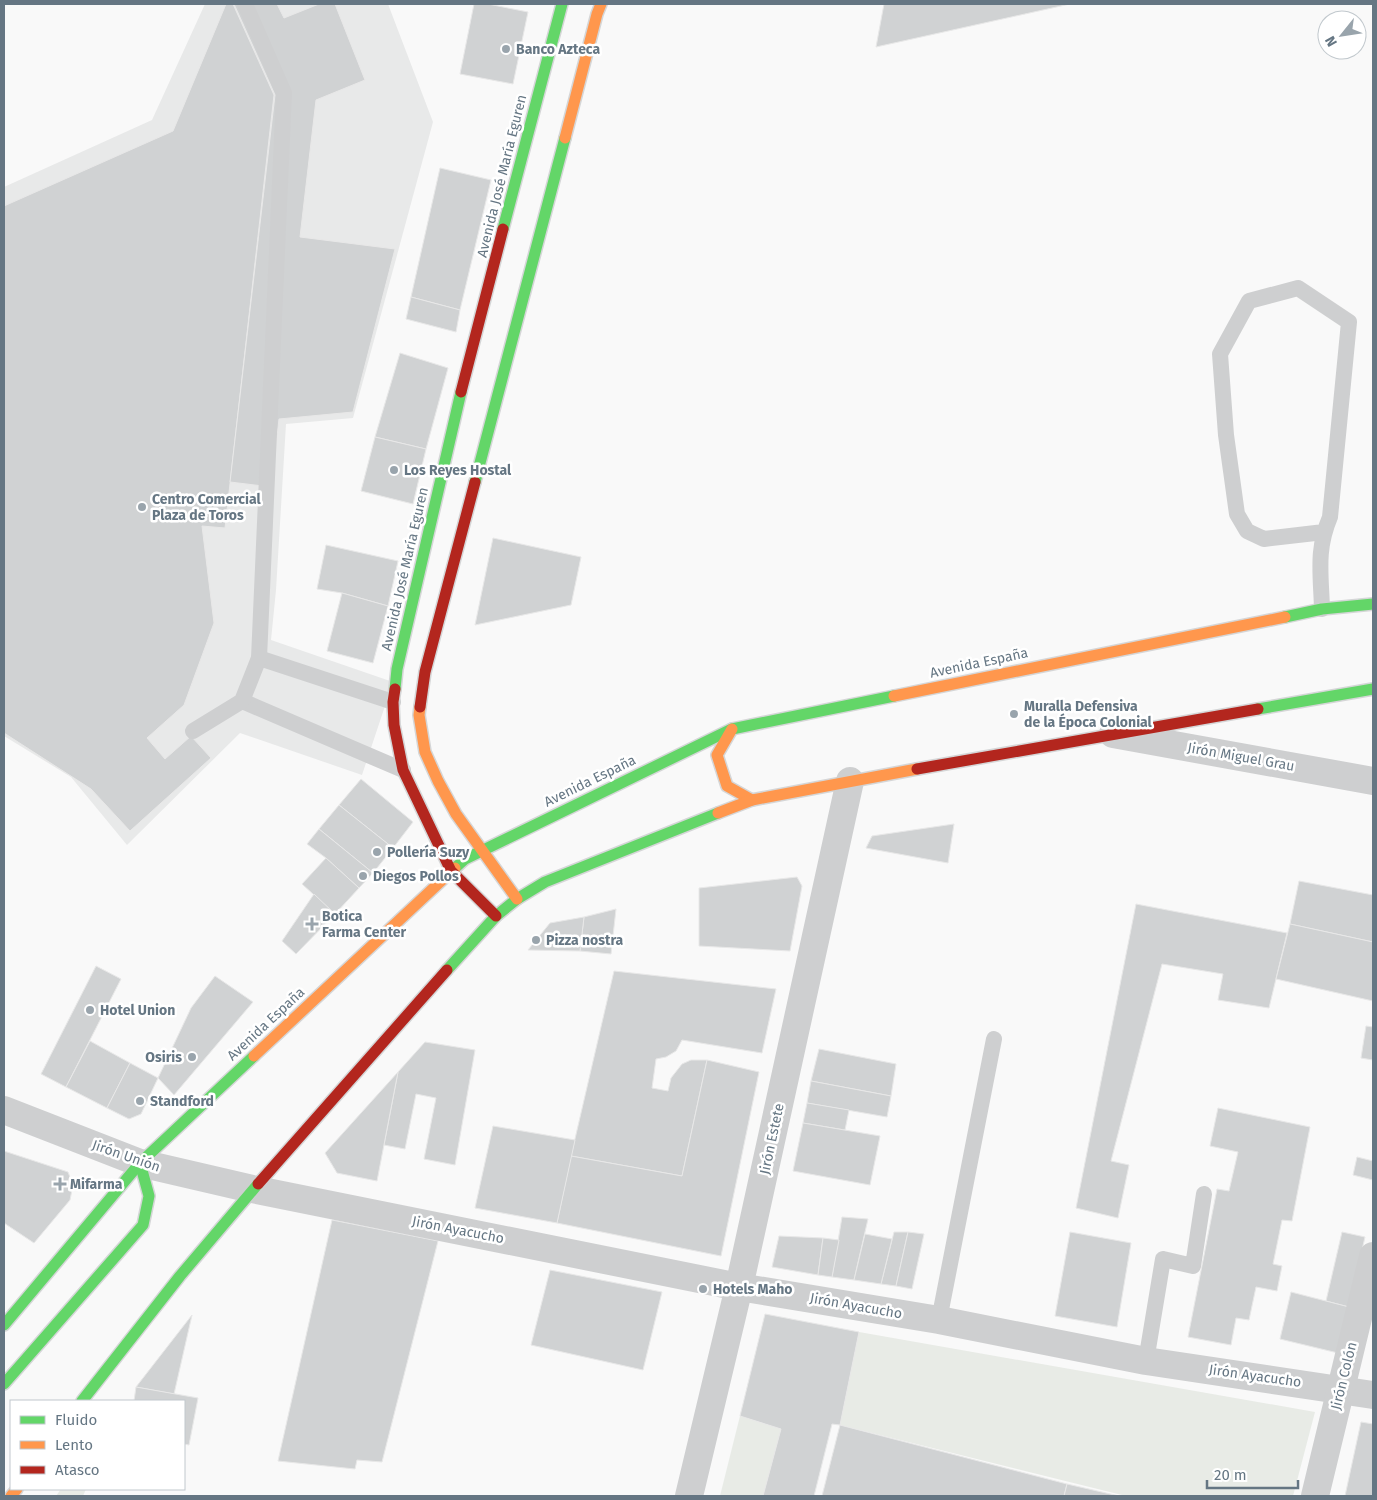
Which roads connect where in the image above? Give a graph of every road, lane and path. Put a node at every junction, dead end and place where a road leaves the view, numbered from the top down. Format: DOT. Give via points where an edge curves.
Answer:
graph roads {
  1 [pos="245,4"];
  2 [pos="562,4"];
  3 [pos="601,4"];
  4 [pos="1324,532"];
  5 [pos="1373,604"];
  6 [pos="1322,608"];
  7 [pos="259,658"];
  8 [pos="1373,690"];
  9 [pos="242,701"];
  10 [pos="393,702"];
  11 [pos="732,729"];
  12 [pos="194,731"];
  13 [pos="1109,734"];
  14 [pos="403,770"];
  15 [pos="850,781"];
  16 [pos="1373,781"];
  17 [pos="752,800"];
  18 [pos="481,851"];
  19 [pos="451,870"];
  20 [pos="517,899"];
  21 [pos="496,916"];
  22 [pos="994,1039"];
  23 [pos="4,1110"];
  24 [pos="140,1163"];
  25 [pos="252,1189"];
  26 [pos="1204,1194"];
  27 [pos="1373,1256"];
  28 [pos="739,1287"];
  29 [pos="939,1320"];
  30 [pos="4,1325"];
  31 [pos="1146,1361"];
  32 [pos="4,1384"];
  33 [pos="1341,1389"];
  34 [pos="1373,1394"];
  35 [pos="83,1400"];
  36 [pos="688,1496"];
  37 [pos="1315,1496"];
  1 -- 7 [label="lane" via="284,93"];
  2 -- 10 [label="main road, Avenida José María Eguren" via="452,426 397,669"];
  3 -- 18 [label="main road" via="425,672 419,715 425,752 456,814"];
  4 -- 4 [label="lane" via="1330,517 1349,322 1298,288 1249,301 1220,354 1226,435 1237,514 1247,532 1264,539"];
  4 -- 6 [label="lane" via="1320,557"];
  5 -- 6 [label="main road, Avenida España"];
  6 -- 11 [label="main road, Avenida España"];
  7 -- 9 [label="lane"];
  7 -- 10 [label="lane"];
  8 -- 13 [label="main road"];
  9 -- 12 [label="lane"];
  9 -- 14 [label="lane"];
  10 -- 14 [label="main road, Avenida José María Eguren"];
  11 -- 17 [label="main road" via="717,755 727,786"];
  11 -- 18 [label="main road, Avenida España"];
  13 -- 15 [label="main road"];
  13 -- 16 [label="street, Jirón Miguel Grau"];
  14 -- 19 [label="main road, Avenida José María Eguren"];
  15 -- 17 [label="main road"];
  15 -- 28 [label="street, Jirón Estete"];
  17 -- 20 [label="main road" via="545,882"];
  18 -- 19 [label="main road, Avenida España"];
  18 -- 20 [label="main road"];
  19 -- 21 [label="main road, Avenida José María Eguren"];
  19 -- 24 [label="main road, Avenida España"];
  20 -- 21 [label="main road"];
  21 -- 25 [label="main road"];
  22 -- 29 [label="lane"];
  23 -- 24 [label="street, Jirón Unión"];
  24 -- 25 [label="street, Jirón Unión"];
  24 -- 30 [label="main road, Avenida España"];
  24 -- 32 [label="main road" via="149,1196 143,1225"];
  25 -- 28 [label="street, Jirón Ayacucho"];
  25 -- 35 [label="main road"];
  26 -- 31 [label="lane" via="1193,1266 1163,1259"];
  27 -- 33 [label="street, Jirón Colón"];
  28 -- 29 [label="street, Jirón Ayacucho"];
  28 -- 36 [label="street, Jirón Estete"];
  29 -- 31 [label="street, Jirón Ayacucho"];
  31 -- 33 [label="street, Jirón Ayacucho"];
  33 -- 34 [label="street, Jirón Ayacucho"];
  33 -- 37 [label="street, Jirón Colón"];
}
